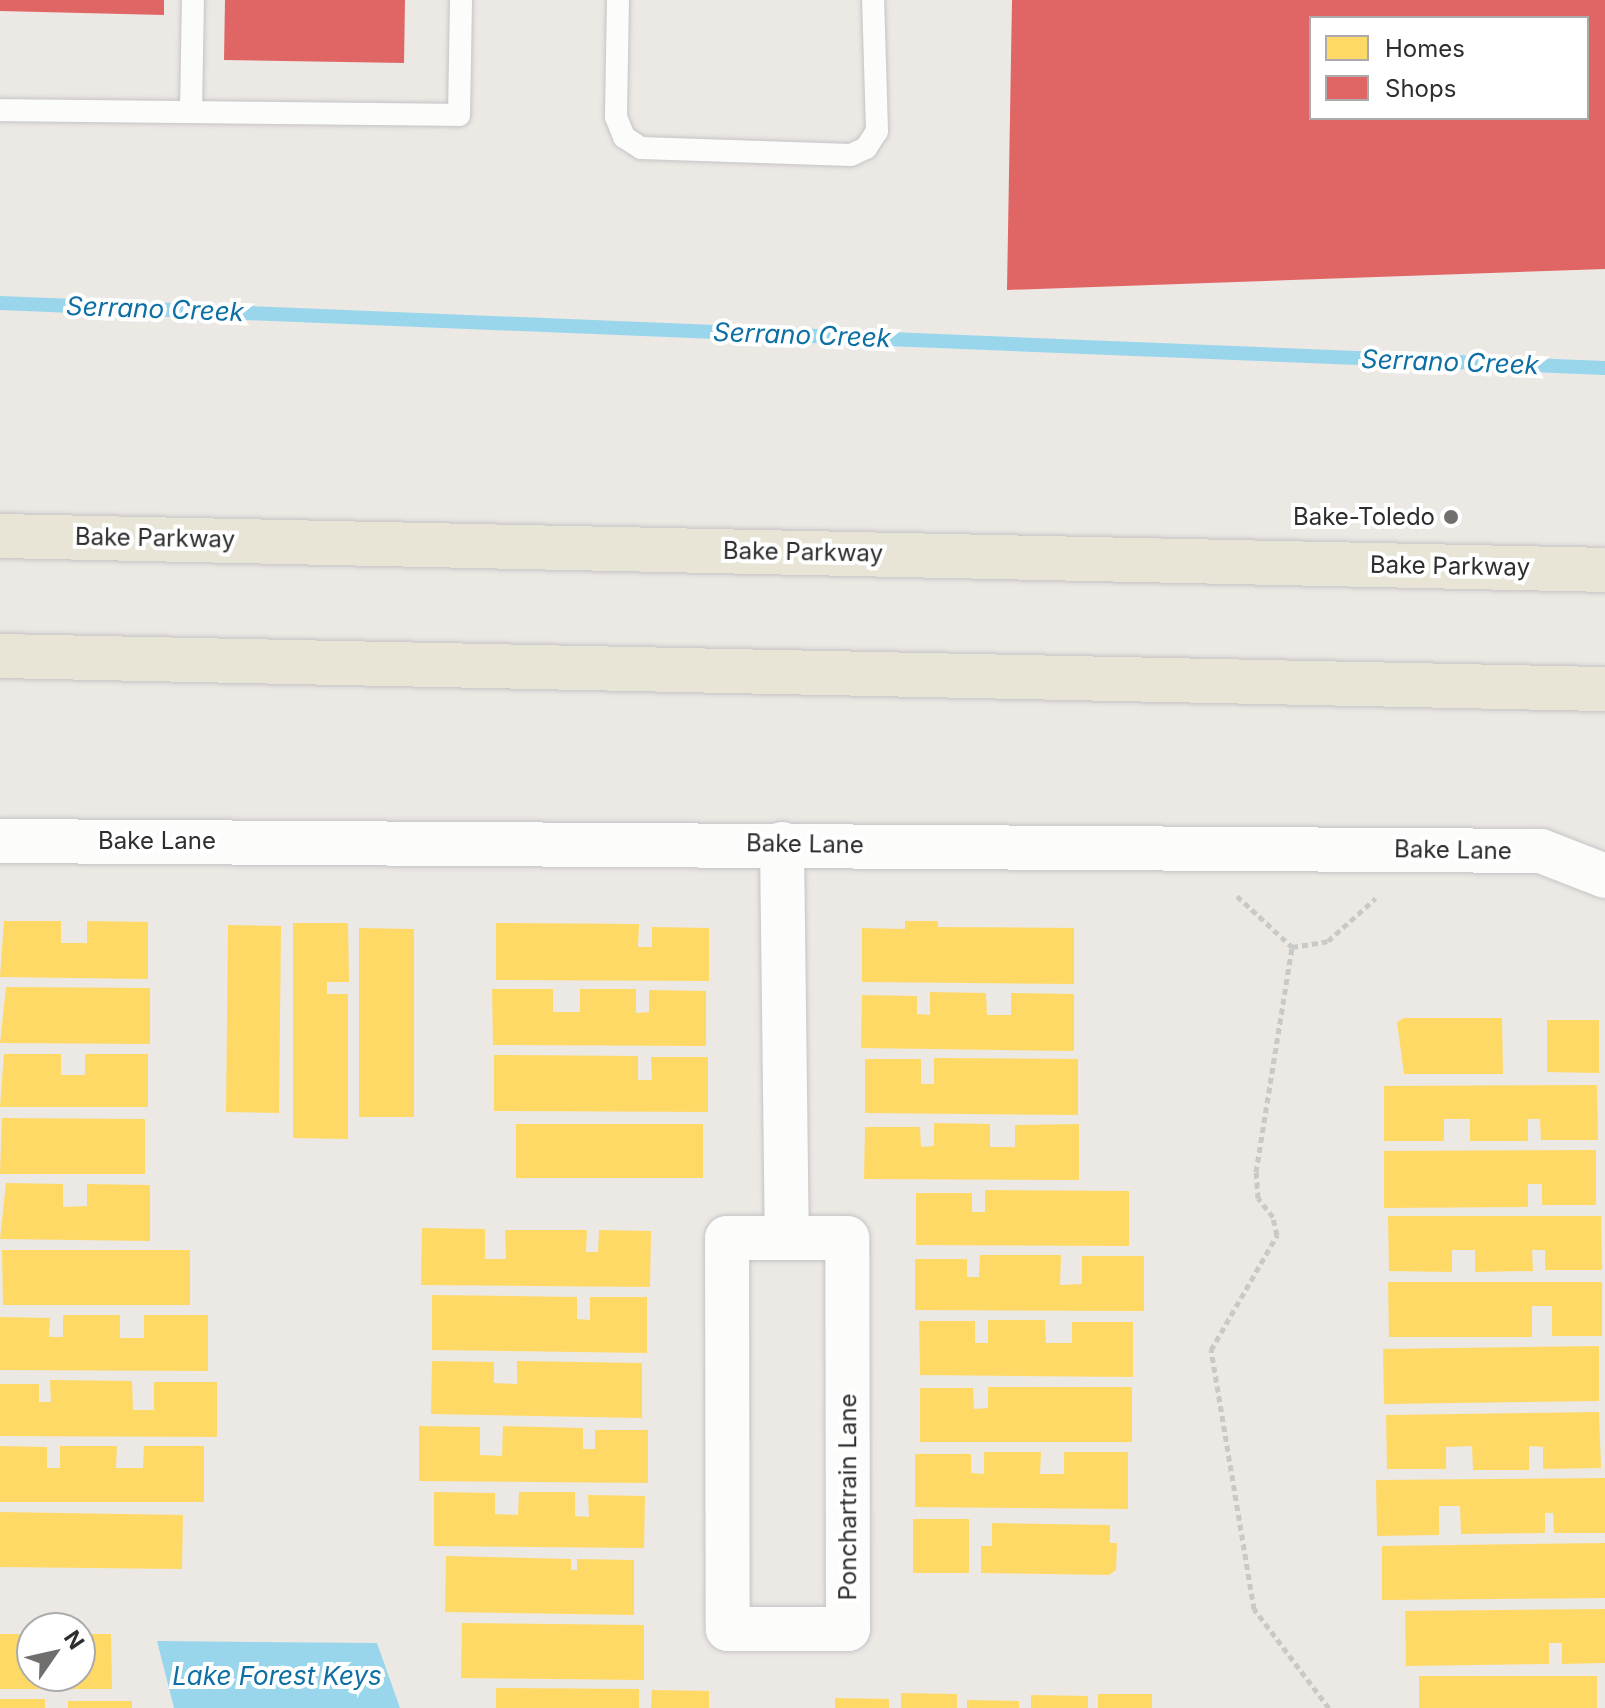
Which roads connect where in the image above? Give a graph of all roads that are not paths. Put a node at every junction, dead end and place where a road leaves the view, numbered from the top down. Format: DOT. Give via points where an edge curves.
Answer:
graph roads {
  1 [pos="193,0"];
  2 [pos="461,0"];
  3 [pos="618,0"];
  4 [pos="873,0"];
  5 [pos="0,110"];
  6 [pos="191,112"];
  7 [pos="0,536"];
  8 [pos="1605,570"];
  9 [pos="0,656"];
  10 [pos="1605,689"];
  11 [pos="0,841"];
  12 [pos="782,844"];
  13 [pos="1605,876"];
  14 [pos="787,1238"];
  1 -- 6 [label="lane"];
  2 -- 6 [label="lane" via="459,115"];
  3 -- 4 [label="lane" via="616,117 624,137 641,148 851,155 866,148 877,131"];
  5 -- 6 [label="lane"];
  7 -- 8 [label="main road, Bake Parkway"];
  9 -- 10 [label="main road"];
  11 -- 12 [label="street, Bake Lane"];
  12 -- 13 [label="street, Bake Lane" via="1541,851"];
  12 -- 14 [label="street"];
  14 -- 14 [label="street, Ponchartrain Lane" via="727,1238 728,1629 848,1629 847,1238"];
}
